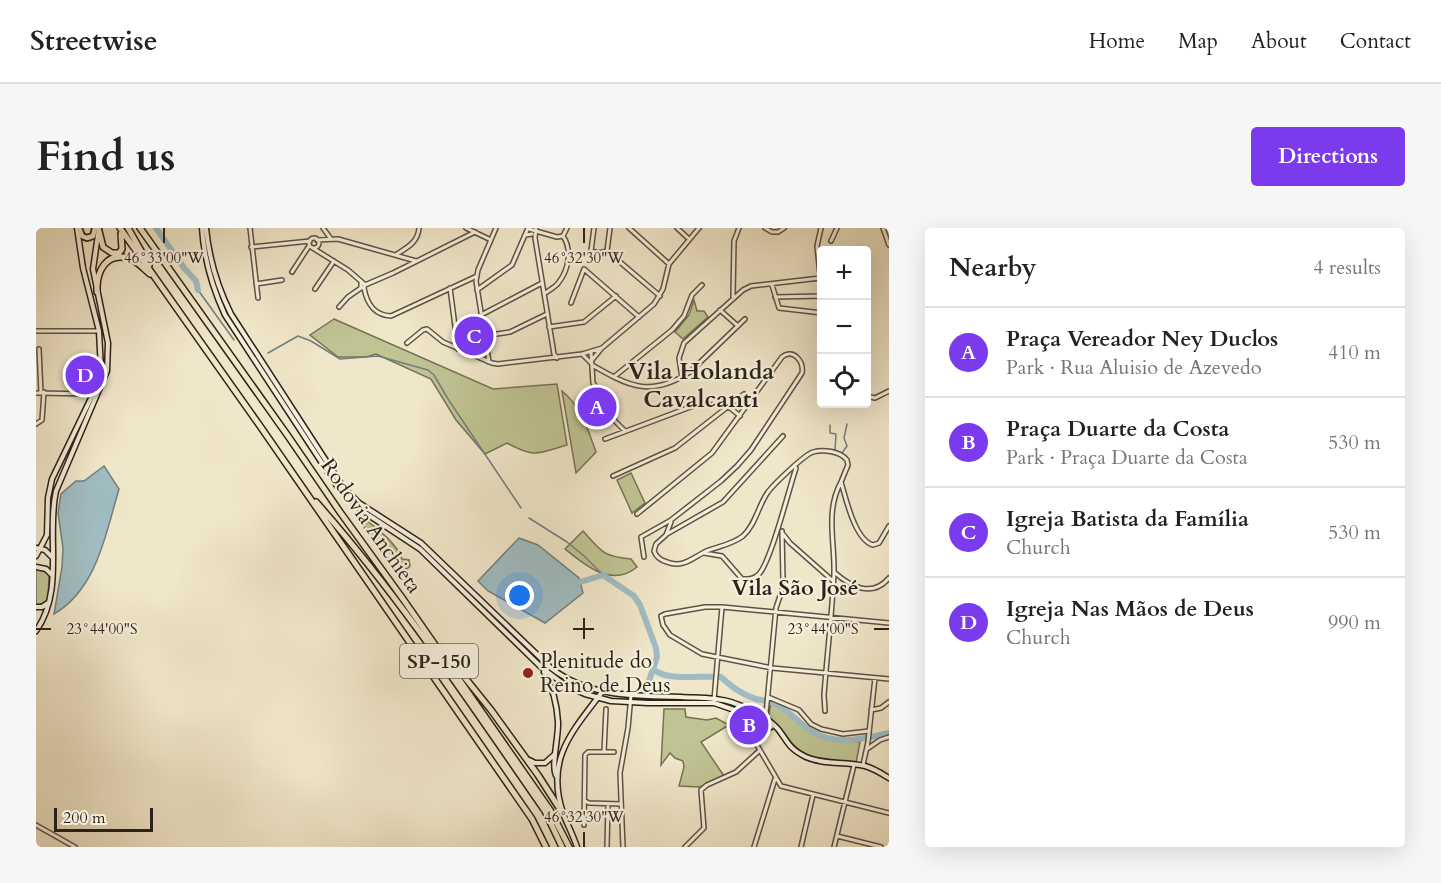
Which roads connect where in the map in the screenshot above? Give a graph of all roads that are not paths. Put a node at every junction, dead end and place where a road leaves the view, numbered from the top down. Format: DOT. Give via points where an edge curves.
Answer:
graph roads {
  1 [pos="78,228"];
  2 [pos="120,228"];
  3 [pos="128,228"];
  4 [pos="142,228"];
  5 [pos="204,228"];
  6 [pos="250,228"];
  7 [pos="323,228"];
  8 [pos="419,228"];
  9 [pos="466,228"];
  10 [pos="496,228"];
  11 [pos="529,228"];
  12 [pos="567,228"];
  13 [pos="594,228"];
  14 [pos="610,228"];
  15 [pos="629,228"];
  16 [pos="677,228"];
  17 [pos="699,228"];
  18 [pos="739,228"];
  19 [pos="765,228"];
  20 [pos="784,228"];
  21 [pos="821,228"];
  22 [pos="837,228"];
  23 [pos="883,228"];
  24 [pos="97,229"];
  25 [pos="536,229"];
  26 [pos="778,230"];
  27 [pos="475,232"];
  28 [pos="532,234"];
  29 [pos="526,235"];
  30 [pos="563,236"];
  31 [pos="535,238"];
  32 [pos="329,239"];
  33 [pos="689,239"];
  34 [pos="491,240"];
  35 [pos="831,241"];
  36 [pos="319,243"];
  37 [pos="310,245"];
  38 [pos="889,245"];
  39 [pos="251,247"];
  40 [pos="607,251"];
  41 [pos="321,253"];
  42 [pos="817,254"];
  43 [pos="397,255"];
  44 [pos="334,261"];
  45 [pos="416,261"];
  46 [pos="669,264"];
  47 [pos="292,272"];
  48 [pos="152,273"];
  49 [pos="477,276"];
  50 [pos="817,278"];
  51 [pos="468,279"];
  52 [pos="282,280"];
  53 [pos="476,281"];
  54 [pos="490,281"];
  55 [pos="158,282"];
  56 [pos="542,283"];
  57 [pos="256,284"];
  58 [pos="702,285"];
  59 [pos="772,285"];
  60 [pos="363,286"];
  61 [pos="450,288"];
  62 [pos="315,290"];
  63 [pos="477,290"];
  64 [pos="97,292"];
  65 [pos="544,294"];
  66 [pos="616,295"];
  67 [pos="817,295"];
  68 [pos="660,296"];
  69 [pos="775,297"];
  70 [pos="258,298"];
  71 [pos="733,298"];
  72 [pos="571,303"];
  73 [pos="339,307"];
  74 [pos="720,310"];
  75 [pos="817,312"];
  76 [pos="481,315"];
  77 [pos="547,315"];
  78 [pos="639,316"];
  79 [pos="745,319"];
  80 [pos="738,326"];
  81 [pos="549,327"];
  82 [pos="36,331"];
  83 [pos="99,331"];
  84 [pos="484,336"];
  85 [pos="407,343"];
  86 [pos="602,348"];
  87 [pos="39,349"];
  88 [pos="458,349"];
  89 [pos="553,350"];
  90 [pos="591,352"];
  91 [pos="582,354"];
  92 [pos="568,356"];
  93 [pos="548,358"];
  94 [pos="557,358"];
  95 [pos="489,362"];
  96 [pos="592,363"];
  97 [pos="615,376"];
  98 [pos="682,378"];
  99 [pos="889,391"];
  100 [pos="40,392"];
  101 [pos="93,394"];
  102 [pos="744,394"];
  103 [pos="871,397"];
  104 [pos="728,406"];
  105 [pos="732,411"];
  106 [pos="740,416"];
  107 [pos="36,424"];
  108 [pos="732,424"];
  109 [pos="625,431"];
  110 [pos="783,436"];
  111 [pos="605,440"];
  112 [pos="796,466"];
  113 [pos="613,476"];
  114 [pos="841,482"];
  115 [pos="300,485"];
  116 [pos="637,514"];
  117 [pos="671,520"];
  118 [pos="779,524"];
  119 [pos="889,526"];
  120 [pos="782,531"];
  121 [pos="666,535"];
  122 [pos="38,548"];
  123 [pos="702,553"];
  124 [pos="36,556"];
  125 [pos="644,557"];
  126 [pos="53,558"];
  127 [pos="36,567"];
  128 [pos="834,572"];
  129 [pos="52,575"];
  130 [pos="889,578"];
  131 [pos="833,581"];
  132 [pos="48,603"];
  133 [pos="722,606"];
  134 [pos="36,607"];
  135 [pos="776,612"];
  136 [pos="415,616"];
  137 [pos="829,617"];
  138 [pos="889,622"];
  139 [pos="36,631"];
  140 [pos="718,658"];
  141 [pos="541,667"];
  142 [pos="772,668"];
  143 [pos="825,673"];
  144 [pos="874,678"];
  145 [pos="566,679"];
  146 [pos="889,679"];
  147 [pos="558,681"];
  148 [pos="553,691"];
  149 [pos="602,692"];
  150 [pos="631,695"];
  151 [pos="598,698"];
  152 [pos="768,698"];
  153 [pos="714,701"];
  154 [pos="630,702"];
  155 [pos="889,702"];
  156 [pos="606,709"];
  157 [pos="871,710"];
  158 [pos="737,711"];
  159 [pos="825,711"];
  160 [pos="761,718"];
  161 [pos="748,730"];
  162 [pos="869,733"];
  163 [pos="559,738"];
  164 [pos="888,739"];
  165 [pos="567,741"];
  166 [pos="867,749"];
  167 [pos="759,751"];
  168 [pos="604,752"];
  169 [pos="614,752"];
  170 [pos="555,753"];
  171 [pos="526,758"];
  172 [pos="854,765"];
  173 [pos="863,765"];
  174 [pos="776,777"];
  175 [pos="558,778"];
  176 [pos="889,778"];
  177 [pos="781,786"];
  178 [pos="771,790"];
  179 [pos="813,795"];
  180 [pos="584,801"];
  181 [pos="845,802"];
  182 [pos="608,804"];
  183 [pos="621,804"];
  184 [pos="889,813"];
  185 [pos="563,814"];
  186 [pos="36,825"];
  187 [pos="584,825"];
  188 [pos="837,836"];
  189 [pos="75,847"];
  190 [pos="546,847"];
  191 [pos="562,847"];
  192 [pos="569,847"];
  193 [pos="577,847"];
  194 [pos="607,847"];
  195 [pos="623,847"];
  196 [pos="684,847"];
  197 [pos="754,847"];
  198 [pos="801,847"];
  199 [pos="834,847"];
  200 [pos="881,847"];
  1 -- 24 [label="main road" via="87,238"];
  1 -- 83 [label="main road" via="83,268"];
  2 -- 24 [label="highway" via="123,247 115,254 104,248"];
  2 -- 48 [label="highway, Rodovia Anchieta / SP-150"];
  3 -- 48 [label="highway, Rodovia Anchieta / SP-150"];
  4 -- 136 [label="highway, Rodovia Anchieta / SP-150" via="379,567 392,578"];
  5 -- 141 [label="main road" via="206,262 225,315 339,489 358,507 420,549"];
  5 -- 145 [label="main road" via="212,266 231,314 343,487 359,503 421,543 542,661"];
  6 -- 39 [label="street"];
  7 -- 32 [label="street"];
  8 -- 43 [label="street" via="415,241"];
  9 -- 27 [label="street"];
  10 -- 34 [label="street"];
  11 -- 25 [label="street"];
  11 -- 28 [label="street"];
  11 -- 29 [label="street"];
  12 -- 30 [label="street"];
  13 -- 40 [label="street" via="591,251"];
  14 -- 40 [label="street"];
  15 -- 46 [label="street"];
  16 -- 33 [label="street"];
  17 -- 33 [label="street"];
  18 -- 71 [label="street" via="734,241"];
  19 -- 26 [label="street"];
  20 -- 26 [label="street"];
  21 -- 42 [label="street"];
  22 -- 35 [label="street"];
  23 -- 38 [label="street"];
  24 -- 64 [label="main road" via="93,262"];
  25 -- 30 [label="street"];
  25 -- 31 [label="street"];
  27 -- 34 [label="street"];
  27 -- 45 [label="street"];
  28 -- 29 [label="street"];
  28 -- 31 [label="street"];
  29 -- 54 [label="street" via="512,265"];
  30 -- 65 [label="street" via="568,262 560,282"];
  31 -- 56 [label="street"];
  32 -- 36 [label="street"];
  32 -- 43 [label="street"];
  33 -- 46 [label="street"];
  34 -- 49 [label="street"];
  36 -- 37 [label="street"];
  36 -- 37 [label="street"];
  36 -- 41 [label="street"];
  37 -- 39 [label="street" via="300,242"];
  37 -- 41 [label="street"];
  37 -- 47 [label="street"];
  39 -- 57 [label="street"];
  40 -- 68 [label="street"];
  41 -- 44 [label="street"];
  43 -- 45 [label="street"];
  44 -- 60 [label="street"];
  44 -- 62 [label="street"];
  45 -- 60 [label="street"];
  46 -- 68 [label="street"];
  48 -- 55 [label="highway, Rodovia Anchieta / SP-150"];
  49 -- 51 [label="street"];
  49 -- 53 [label="street"];
  50 -- 59 [label="street"];
  51 -- 53 [label="street"];
  51 -- 61 [label="street"];
  52 -- 57 [label="street"];
  53 -- 54 [label="street"];
  53 -- 63 [label="street"];
  54 -- 63 [label="street"];
  55 -- 64 [label="highway" via="134,261 116,258 100,270"];
  55 -- 115 [label="highway, Rodovia Anchieta / SP-150"];
  56 -- 65 [label="street"];
  56 -- 76 [label="street"];
  57 -- 70 [label="street"];
  58 -- 97 [label="street" via="672,330"];
  59 -- 69 [label="street"];
  59 -- 71 [label="street" via="751,286"];
  60 -- 61 [label="street" via="371,307 388,316"];
  60 -- 73 [label="street"];
  61 -- 88 [label="street"];
  63 -- 76 [label="street"];
  64 -- 126 [label="main road" via="108,343 107,371 56,490"];
  65 -- 77 [label="street"];
  66 -- 72 [label="street" via="584,269"];
  66 -- 78 [label="street"];
  66 -- 81 [label="street" via="584,322"];
  67 -- 69 [label="street"];
  68 -- 78 [label="street"];
  69 -- 75 [label="street" via="779,308"];
  71 -- 74 [label="street"];
  74 -- 80 [label="street"];
  74 -- 98 [label="street" via="684,343 679,358"];
  76 -- 84 [label="street"];
  77 -- 81 [label="street"];
  77 -- 84 [label="street" via="514,331"];
  78 -- 86 [label="street"];
  79 -- 80 [label="street"];
  80 -- 98 [label="street"];
  81 -- 89 [label="street"];
  82 -- 83 [label="street"];
  83 -- 101 [label="main road" via="101,370"];
  84 -- 95 [label="street"];
  85 -- 88 [label="street" via="427,329 438,340"];
  86 -- 90 [label="street"];
  86 -- 96 [label="street"];
  87 -- 100 [label="street"];
  88 -- 95 [label="street"];
  89 -- 92 [label="street"];
  89 -- 93 [label="street"];
  89 -- 94 [label="street"];
  90 -- 91 [label="street"];
  90 -- 96 [label="street"];
  91 -- 92 [label="street"];
  91 -- 96 [label="street"];
  92 -- 94 [label="street"];
  93 -- 94 [label="street"];
  93 -- 95 [label="street"];
  96 -- 97 [label="street"];
  96 -- 109 [label="street" via="593,383"];
  97 -- 98 [label="street" via="648,388"];
  99 -- 103 [label="street"];
  100 -- 101 [label="street"];
  100 -- 107 [label="street" via="42,420"];
  101 -- 122 [label="main road" via="52,479 47,533"];
  102 -- 104 [label="street"];
  104 -- 105 [label="street"];
  104 -- 109 [label="street" via="709,400"];
  104 -- 113 [label="street" via="675,448"];
  105 -- 106 [label="street"];
  105 -- 108 [label="street"];
  106 -- 108 [label="street"];
  106 -- 117 [label="street" via="785,354 800,360 802,373 751,450 721,481"];
  108 -- 116 [label="street" via="712,453"];
  109 -- 111 [label="street"];
  110 -- 121 [label="street" via="723,502"];
  112 -- 114 [label="street" via="813,452 838,453 848,465"];
  112 -- 118 [label="street"];
  112 -- 123 [label="street" via="767,493 741,537"];
  114 -- 119 [label="street" via="851,515 867,543 879,543"];
  114 -- 128 [label="street" via="831,517"];
  115 -- 190 [label="highway, Rodovia Anchieta / SP-150" via="532,819"];
  115 -- 191 [label="highway, Rodovia Anchieta / SP-150" via="397,602 545,811"];
  117 -- 121 [label="street"];
  117 -- 125 [label="street" via="640,537"];
  118 -- 120 [label="street"];
  118 -- 123 [label="street" via="762,570 750,579 742,579 722,556"];
  120 -- 131 [label="street"];
  120 -- 135 [label="street" via="783,580"];
  121 -- 123 [label="street" via="654,551 663,561 679,564"];
  122 -- 124 [label="main road"];
  122 -- 126 [label="main road"];
  126 -- 129 [label="main road"];
  127 -- 129 [label="main road" via="46,568"];
  128 -- 130 [label="street" via="863,590 878,587"];
  128 -- 131 [label="street"];
  129 -- 132 [label="main road"];
  131 -- 137 [label="street"];
  132 -- 134 [label="main road"];
  132 -- 139 [label="main road" via="45,618"];
  133 -- 135 [label="street"];
  133 -- 140 [label="street"];
  133 -- 140 [label="street" via="665,614 661,618 666,630 677,640"];
  135 -- 137 [label="street"];
  135 -- 142 [label="street"];
  136 -- 171 [label="highway"];
  136 -- 192 [label="highway, Rodovia Anchieta / SP-150" via="550,810"];
  137 -- 138 [label="street"];
  137 -- 143 [label="street"];
  140 -- 142 [label="street"];
  140 -- 153 [label="street"];
  141 -- 147 [label="main road"];
  141 -- 148 [label="main road"];
  142 -- 143 [label="street"];
  142 -- 152 [label="street"];
  143 -- 144 [label="street"];
  143 -- 159 [label="street"];
  144 -- 146 [label="street"];
  144 -- 157 [label="street"];
  145 -- 147 [label="main road"];
  145 -- 149 [label="main road"];
  147 -- 148 [label="main road"];
  147 -- 151 [label="main road"];
  148 -- 163 [label="main road"];
  149 -- 150 [label="main road"];
  149 -- 151 [label="main road"];
  150 -- 153 [label="main road"];
  150 -- 154 [label="street"];
  151 -- 154 [label="main road"];
  151 -- 165 [label="main road"];
  152 -- 160 [label="street"];
  152 -- 162 [label="street" via="799,710 821,729 843,735"];
  153 -- 154 [label="main road"];
  153 -- 158 [label="main road"];
  153 -- 160 [label="main road" via="731,702"];
  154 -- 183 [label="street" via="621,765"];
  155 -- 157 [label="street"];
  156 -- 168 [label="street"];
  157 -- 162 [label="street"];
  158 -- 160 [label="main road"];
  158 -- 161 [label="street"];
  160 -- 161 [label="street"];
  160 -- 172 [label="main road" via="791,749 808,758"];
  161 -- 167 [label="street"];
  162 -- 166 [label="street"];
  163 -- 165 [label="main road"];
  163 -- 170 [label="main road"];
  164 -- 166 [label="street"];
  165 -- 175 [label="main road"];
  166 -- 173 [label="street"];
  167 -- 174 [label="street"];
  167 -- 196 [label="street" via="736,772 701,790 704,828"];
  168 -- 169 [label="street"];
  168 -- 180 [label="street" via="585,755"];
  170 -- 171 [label="main road" via="545,763"];
  170 -- 175 [label="main road" via="554,772"];
  171 -- 185 [label="highway"];
  172 -- 173 [label="main road"];
  172 -- 181 [label="street"];
  173 -- 176 [label="main road"];
  174 -- 177 [label="street"];
  174 -- 178 [label="street"];
  175 -- 185 [label="main road"];
  177 -- 178 [label="street"];
  177 -- 179 [label="street"];
  178 -- 197 [label="street"];
  179 -- 181 [label="street"];
  179 -- 198 [label="street"];
  180 -- 182 [label="street"];
  180 -- 187 [label="street"];
  181 -- 184 [label="street"];
  181 -- 188 [label="street"];
  182 -- 183 [label="street"];
  182 -- 194 [label="street"];
  183 -- 195 [label="street"];
  185 -- 193 [label="main road"];
  186 -- 189 [label="street"];
  188 -- 199 [label="street"];
  188 -- 200 [label="street"];
}
